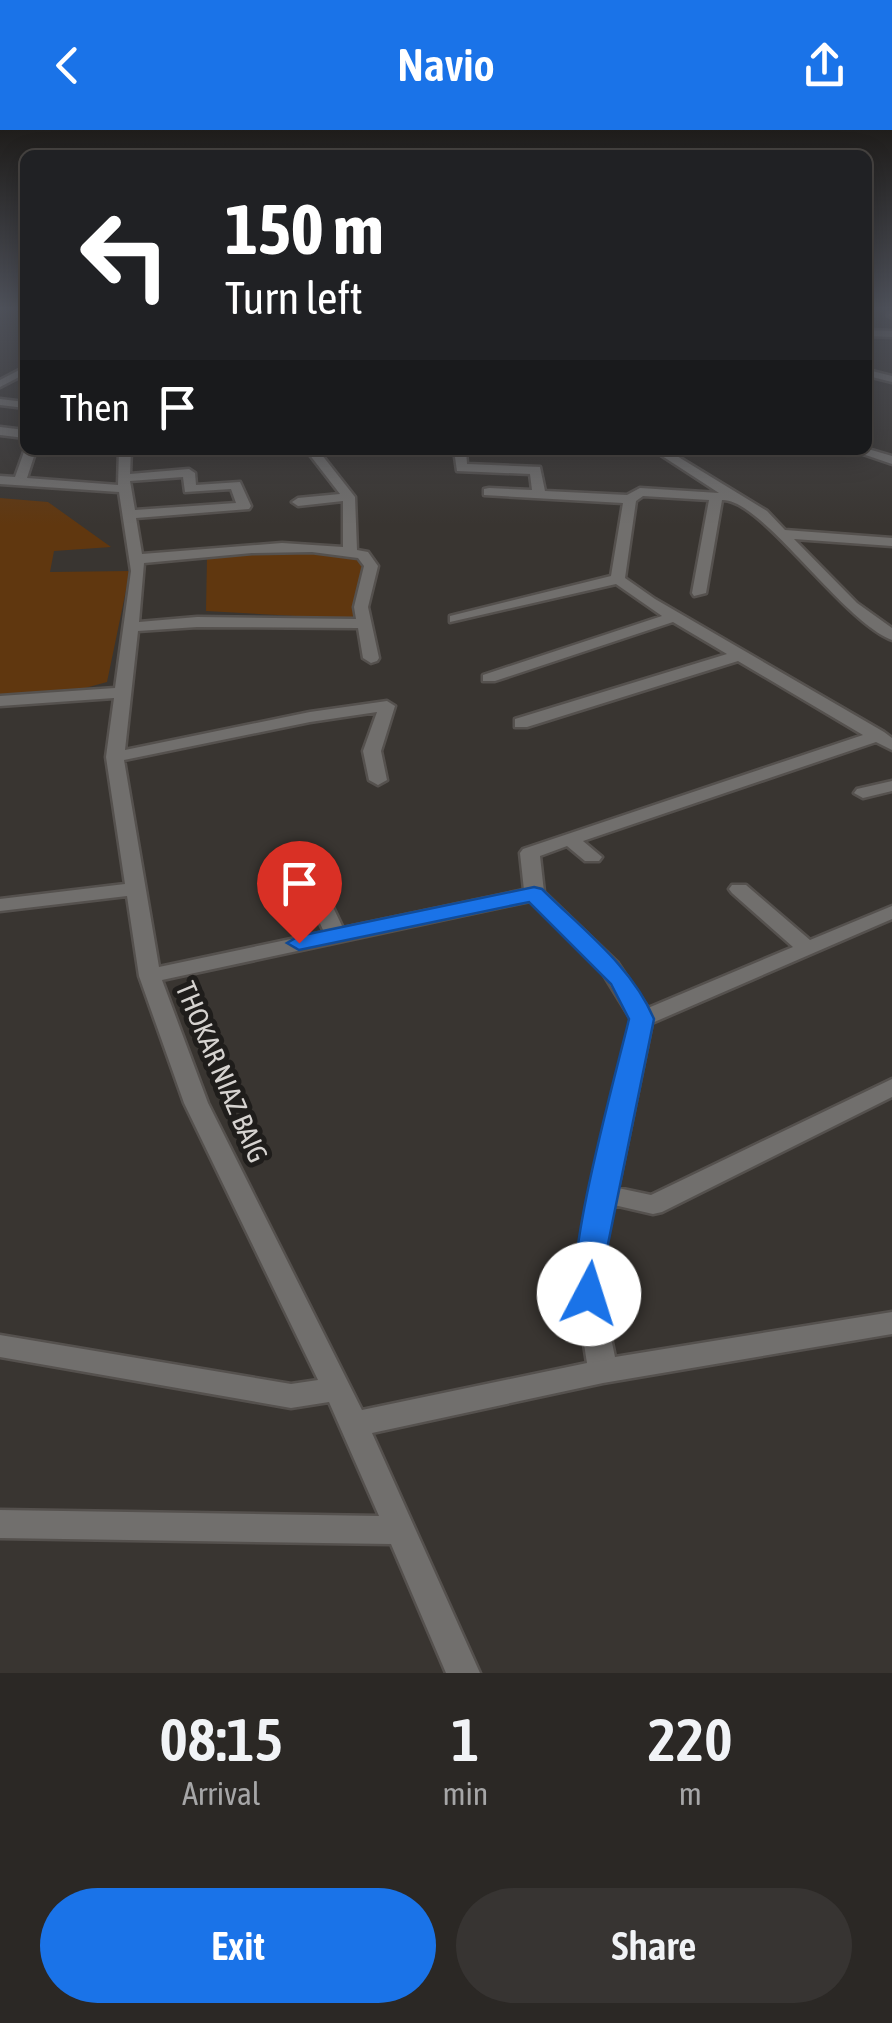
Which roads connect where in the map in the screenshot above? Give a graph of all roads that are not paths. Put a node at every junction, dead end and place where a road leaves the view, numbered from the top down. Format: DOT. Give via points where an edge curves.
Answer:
graph roads {
  1 [pos="28,455"];
  2 [pos="125,455"];
  3 [pos="316,455"];
  4 [pos="460,455"];
  5 [pos="666,455"];
  6 [pos="0,480"];
  7 [pos="20,481"];
  8 [pos="124,484"];
  9 [pos="489,492"];
  10 [pos="540,494"];
  11 [pos="724,496"];
  12 [pos="350,497"];
  13 [pos="630,499"];
  14 [pos="298,502"];
  15 [pos="128,514"];
  16 [pos="782,534"];
  17 [pos="892,542"];
  18 [pos="350,551"];
  19 [pos="138,559"];
  20 [pos="618,579"];
  21 [pos="700,593"];
  22 [pos="676,616"];
  23 [pos="455,619"];
  24 [pos="363,624"];
  25 [pos="130,627"];
  26 [pos="892,635"];
  27 [pos="740,655"];
  28 [pos="371,658"];
  29 [pos="490,678"];
  30 [pos="122,693"];
  31 [pos="0,701"];
  32 [pos="521,723"];
  33 [pos="885,741"];
  34 [pos="115,758"];
  35 [pos="378,780"];
  36 [pos="892,786"];
  37 [pos="863,793"];
  38 [pos="568,840"];
  39 [pos="592,857"];
  40 [pos="311,882"];
  41 [pos="739,889"];
  42 [pos="133,890"];
  43 [pos="534,894"];
  44 [pos="0,905"];
  45 [pos="892,912"];
  46 [pos="336,935"];
  47 [pos="807,948"];
  48 [pos="150,976"];
  49 [pos="642,1019"];
  50 [pos="892,1088"];
  51 [pos="605,1194"];
  52 [pos="887,1321"];
  53 [pos="0,1346"];
  54 [pos="602,1370"];
  55 [pos="337,1389"];
  56 [pos="354,1424"];
  57 [pos="0,1524"];
  58 [pos="398,1530"];
  59 [pos="462,1673"];
  1 -- 7 [label="street"];
  2 -- 8 [label="street, THOKAR NIAZ BAIG"];
  3 -- 12 [label="street"];
  4 -- 10 [label="street" via="461,468 536,470"];
  5 -- 11 [label="street"];
  6 -- 7 [label="street"];
  7 -- 8 [label="street"];
  8 -- 15 [label="street, THOKAR NIAZ BAIG"];
  8 -- 15 [label="street" via="189,473 190,489 236,484 244,506"];
  9 -- 10 [label="street"];
  10 -- 13 [label="street"];
  11 -- 13 [label="street" via="640,492"];
  11 -- 16 [label="street" via="762,514"];
  11 -- 21 [label="street"];
  12 -- 14 [label="street"];
  12 -- 18 [label="street"];
  13 -- 20 [label="street"];
  15 -- 19 [label="street, THOKAR NIAZ BAIG"];
  16 -- 17 [label="street"];
  16 -- 26 [label="street" via="852,606"];
  18 -- 19 [label="street"];
  18 -- 24 [label="street" via="371,566"];
  19 -- 25 [label="street, THOKAR NIAZ BAIG"];
  20 -- 22 [label="street"];
  20 -- 23 [label="street"];
  22 -- 27 [label="street"];
  22 -- 29 [label="street"];
  24 -- 25 [label="street"];
  24 -- 28 [label="street"];
  25 -- 30 [label="street, THOKAR NIAZ BAIG"];
  27 -- 32 [label="street"];
  27 -- 33 [label="street"];
  30 -- 31 [label="street"];
  30 -- 34 [label="street, THOKAR NIAZ BAIG"];
  33 -- 38 [label="street"];
  34 -- 35 [label="street" via="388,706 372,751"];
  34 -- 42 [label="street, THOKAR NIAZ BAIG"];
  36 -- 37 [label="street"];
  38 -- 39 [label="street"];
  38 -- 43 [label="street" via="530,853"];
  40 -- 46 [label="street"];
  41 -- 47 [label="street"];
  42 -- 44 [label="street"];
  42 -- 48 [label="street, THOKAR NIAZ BAIG"];
  43 -- 46 [label="street"];
  43 -- 49 [label="street" via="620,979"];
  45 -- 47 [label="street"];
  46 -- 48 [label="street"];
  47 -- 49 [label="street"];
  48 -- 55 [label="street, THOKAR NIAZ BAIG" via="196,1103"];
  49 -- 51 [label="street"];
  50 -- 51 [label="street" via="652,1205"];
  51 -- 54 [label="street" via="589,1294"];
  52 -- 54 [label="street"];
  53 -- 55 [label="street" via="291,1396"];
  54 -- 56 [label="street"];
  55 -- 56 [label="street, THOKAR NIAZ BAIG"];
  56 -- 58 [label="street, THOKAR NIAZ BAIG"];
  57 -- 58 [label="street"];
  58 -- 59 [label="street, THOKAR NIAZ BAIG"];
}
